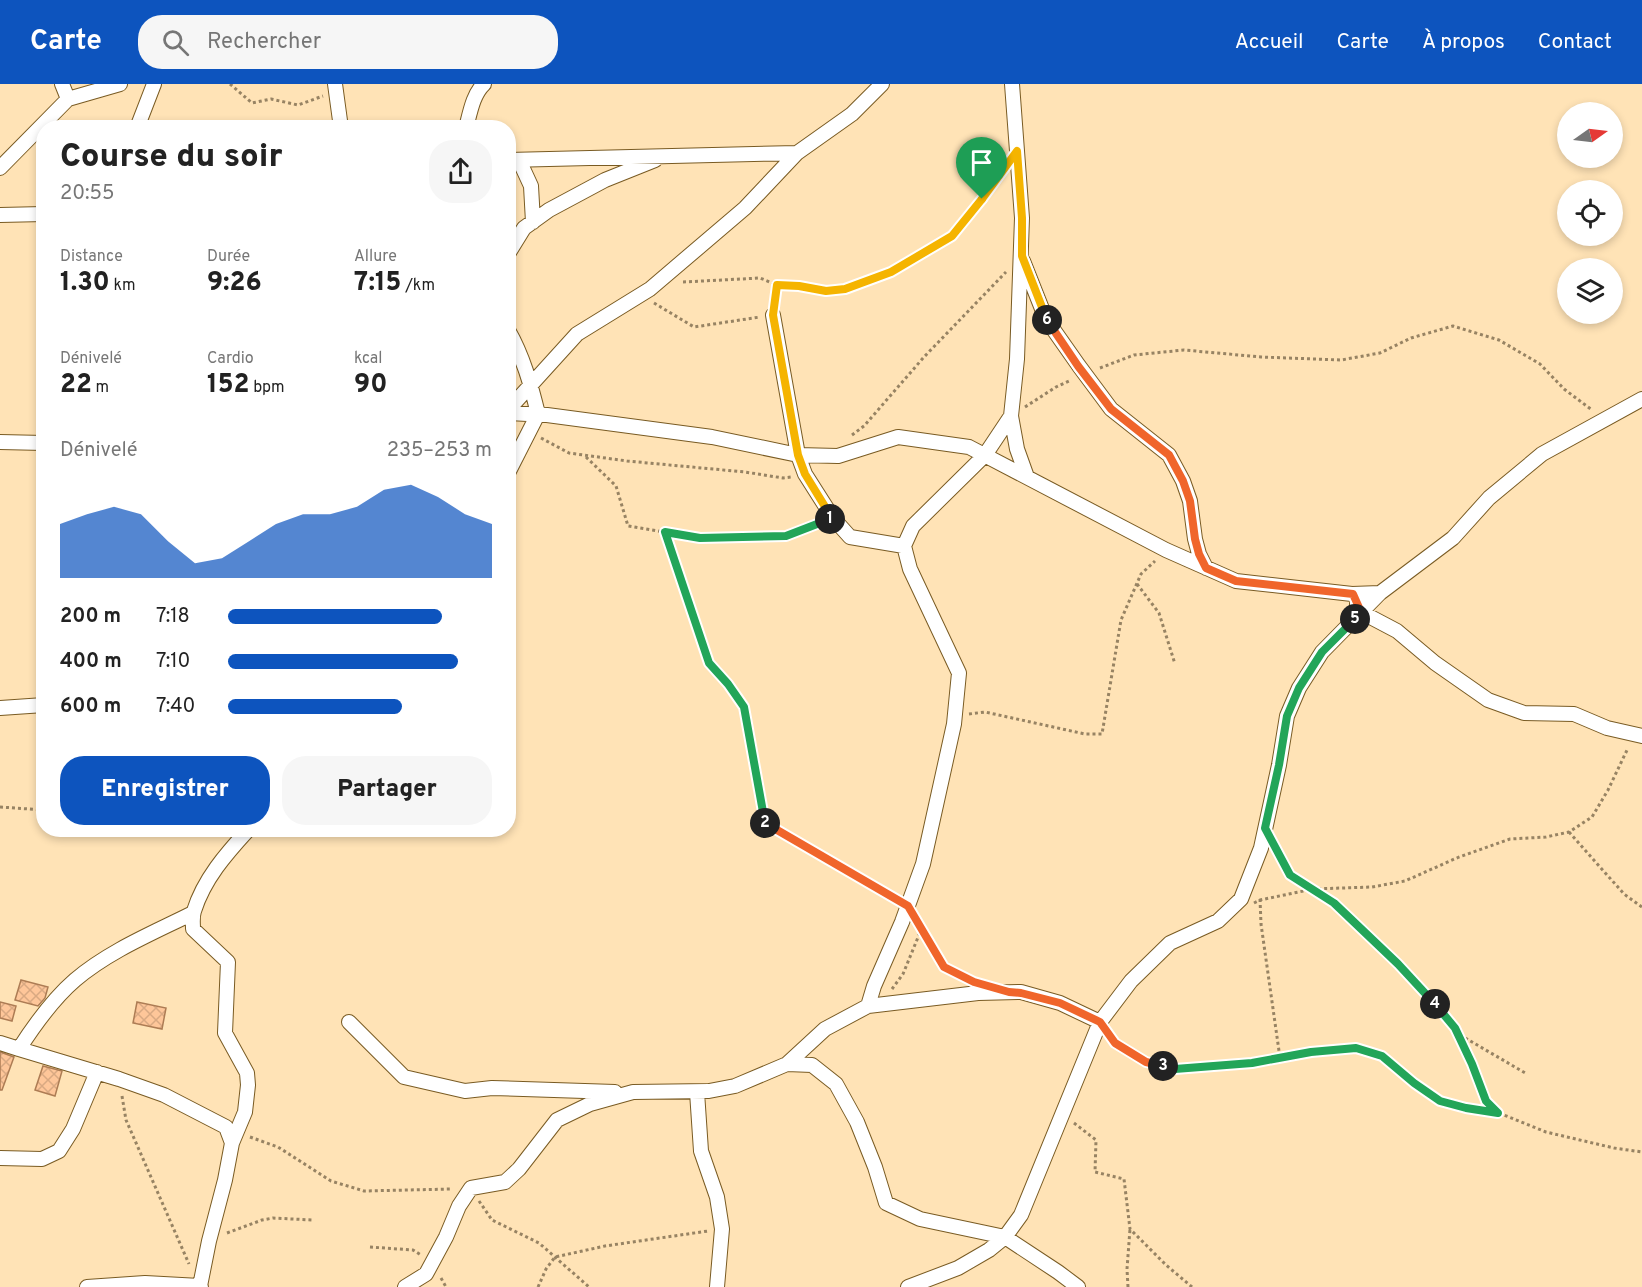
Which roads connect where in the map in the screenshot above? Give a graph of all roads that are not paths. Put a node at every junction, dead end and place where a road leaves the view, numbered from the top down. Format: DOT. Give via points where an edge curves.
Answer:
graph roads {
  1 [pos="62,84"];
  2 [pos="120,84"];
  3 [pos="154,84"];
  4 [pos="484,84"];
  5 [pos="882,84"];
  6 [pos="1012,84"];
  7 [pos="336,88"];
  8 [pos="68,99"];
  9 [pos="47,120"];
  10 [pos="139,120"];
  11 [pos="340,120"];
  12 [pos="468,120"];
  13 [pos="36,131"];
  14 [pos="797,153"];
  15 [pos="662,157"];
  16 [pos="516,160"];
  17 [pos="516,163"];
  18 [pos="0,168"];
  19 [pos="36,214"];
  20 [pos="0,215"];
  21 [pos="533,222"];
  22 [pos="516,242"];
  23 [pos="1022,256"];
  24 [pos="773,315"];
  25 [pos="516,345"];
  26 [pos="531,386"];
  27 [pos="1642,399"];
  28 [pos="516,403"];
  29 [pos="516,413"];
  30 [pos="538,414"];
  31 [pos="1011,416"];
  32 [pos="0,442"];
  33 [pos="36,443"];
  34 [pos="798,455"];
  35 [pos="985,455"];
  36 [pos="516,457"];
  37 [pos="1027,477"];
  38 [pos="904,546"];
  39 [pos="1206,568"];
  40 [pos="1380,593"];
  41 [pos="1353,594"];
  42 [pos="1361,612"];
  43 [pos="36,706"];
  44 [pos="0,708"];
  45 [pos="1638,735"];
  46 [pos="242,837"];
  47 [pos="193,913"];
  48 [pos="875,1005"];
  49 [pos="348,1022"];
  50 [pos="1100,1022"];
  51 [pos="0,1043"];
  52 [pos="19,1049"];
  53 [pos="787,1064"];
  54 [pos="97,1072"];
  55 [pos="633,1092"];
  56 [pos="697,1092"];
  57 [pos="234,1138"];
  58 [pos="0,1158"];
  59 [pos="1005,1237"];
  60 [pos="87,1287"];
  61 [pos="200,1287"];
  62 [pos="405,1287"];
  63 [pos="717,1287"];
  64 [pos="908,1287"];
  65 [pos="1078,1287"];
  1 -- 8 [label="street"];
  2 -- 8 [label="street"];
  3 -- 10 [label="street"];
  4 -- 12 [label="street"];
  5 -- 14 [label="street" via="852,114"];
  6 -- 23 [label="street"];
  7 -- 11 [label="street"];
  8 -- 9 [label="street"];
  13 -- 18 [label="street"];
  14 -- 15 [label="street"];
  14 -- 26 [label="street" via="745,208 657,283 577,334"];
  15 -- 16 [label="street"];
  15 -- 21 [label="street" via="605,180"];
  17 -- 21 [label="street" via="531,186"];
  19 -- 20 [label="street"];
  21 -- 22 [label="street"];
  23 -- 31 [label="street"];
  23 -- 39 [label="street" via="1046,320 1085,374 1111,409 1169,455 1190,501 1195,539"];
  24 -- 34 [label="street"];
  25 -- 26 [label="street"];
  26 -- 28 [label="street"];
  26 -- 30 [label="street"];
  27 -- 40 [label="street" via="1542,454 1490,498 1453,538"];
  29 -- 30 [label="street"];
  30 -- 34 [label="street" via="712,437"];
  30 -- 36 [label="street"];
  31 -- 35 [label="street"];
  31 -- 37 [label="street"];
  32 -- 33 [label="street"];
  34 -- 35 [label="street" via="838,456 898,437 969,447"];
  34 -- 38 [label="street" via="832,518 850,537"];
  35 -- 37 [label="street"];
  35 -- 38 [label="street" via="913,526"];
  37 -- 39 [label="street"];
  38 -- 48 [label="street" via="910,569 959,673 954,724 923,864 874,986"];
  39 -- 41 [label="street" via="1236,581"];
  40 -- 41 [label="street"];
  40 -- 42 [label="street"];
  41 -- 42 [label="street"];
  42 -- 45 [label="street" via="1397,631 1434,663 1488,700 1524,713 1574,714 1607,728"];
  42 -- 50 [label="street" via="1322,652 1287,716 1261,848 1241,899 1218,921 1170,943 1131,981"];
  43 -- 44 [label="street"];
  46 -- 47 [label="street" via="204,887"];
  47 -- 52 [label="street" via="104,959 75,980 35,1024"];
  47 -- 57 [label="street" via="193,929 228,962 225,1032 247,1073 248,1085 245,1112"];
  48 -- 50 [label="street" via="978,993 1021,993 1060,1003"];
  48 -- 53 [label="street" via="825,1029"];
  49 -- 55 [label="street" via="404,1077 465,1091 492,1088"];
  50 -- 59 [label="street" via="1021,1215"];
  51 -- 52 [label="street"];
  52 -- 54 [label="street"];
  53 -- 56 [label="street" via="735,1086"];
  53 -- 59 [label="street" via="812,1065 836,1084 857,1122 886,1203 920,1219"];
  54 -- 57 [label="street" via="164,1095 226,1126"];
  54 -- 58 [label="street" via="73,1130 59,1151 42,1160"];
  55 -- 56 [label="street"];
  55 -- 62 [label="street" via="590,1104 557,1120 519,1170 505,1182 471,1188 426,1274"];
  56 -- 63 [label="street" via="701,1151 717,1197 722,1229"];
  57 -- 61 [label="street"];
  59 -- 64 [label="street" via="958,1268"];
  59 -- 65 [label="street"];
  60 -- 61 [label="street" via="145,1283"];
}
